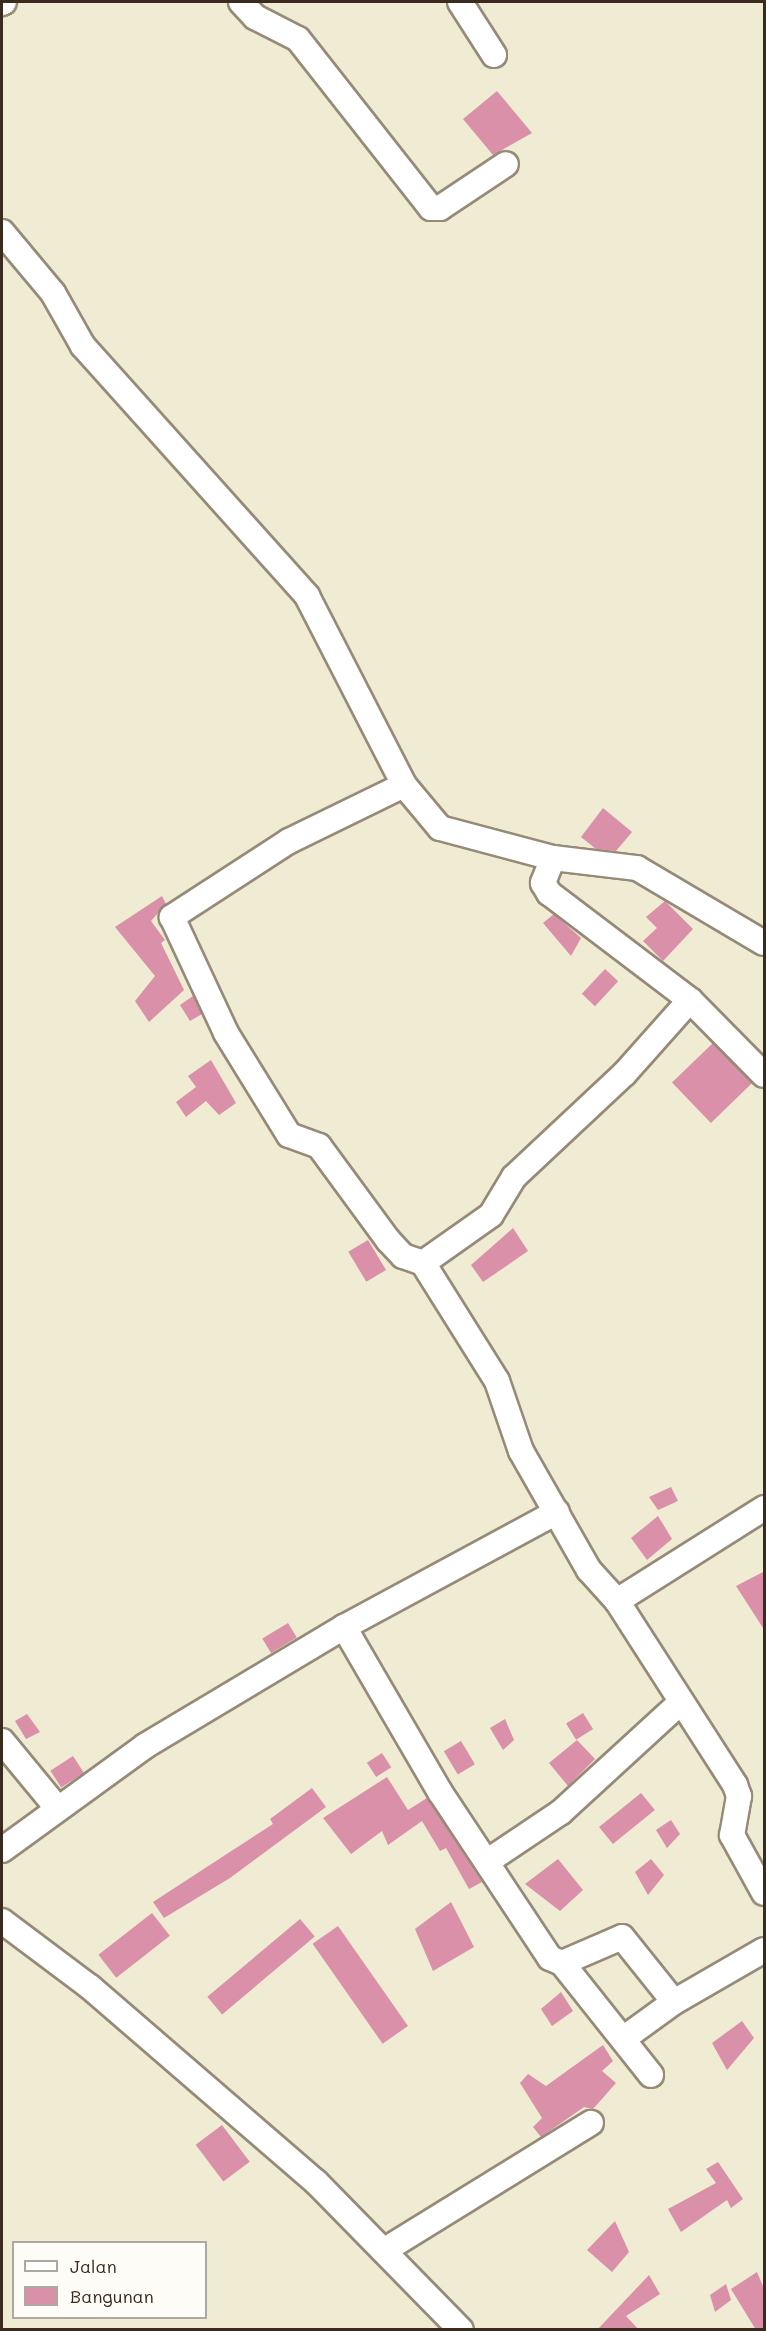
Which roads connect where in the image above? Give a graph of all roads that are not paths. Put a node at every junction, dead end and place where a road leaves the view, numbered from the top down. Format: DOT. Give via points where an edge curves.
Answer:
graph roads {
  1 [pos="241,2"];
  2 [pos="460,2"];
  3 [pos="494,55"];
  4 [pos="506,164"];
  5 [pos="2,232"];
  6 [pos="404,785"];
  7 [pos="553,858"];
  8 [pos="765,943"];
  9 [pos="690,1000"];
  10 [pos="765,1075"];
  11 [pos="423,1263"];
  12 [pos="765,1508"];
  13 [pos="556,1512"];
  14 [pos="617,1602"];
  15 [pos="344,1626"];
  16 [pos="681,1702"];
  17 [pos="2,1741"];
  18 [pos="58,1809"];
  19 [pos="2,1850"];
  20 [pos="488,1861"];
  21 [pos="765,1893"];
  22 [pos="2,1922"];
  23 [pos="765,1950"];
  24 [pos="562,1962"];
  25 [pos="674,2002"];
  26 [pos="623,2039"];
  27 [pos="651,2075"];
  28 [pos="591,2123"];
  29 [pos="385,2250"];
  30 [pos="460,2330"];
  1 -- 4 [label="street" via="255,17 298,39 431,208 440,208"];
  2 -- 3 [label="street"];
  5 -- 6 [label="street" via="53,293 83,346 308,596"];
  6 -- 7 [label="street" via="440,828"];
  6 -- 11 [label="street" via="289,841 178,908 172,917 225,1033 290,1135 320,1146 388,1240 403,1256"];
  7 -- 8 [label="street" via="637,868"];
  7 -- 9 [label="street" via="543,883 549,893"];
  9 -- 10 [label="street"];
  9 -- 11 [label="street" via="624,1074 514,1177 491,1215"];
  11 -- 13 [label="street" via="497,1381 521,1451"];
  12 -- 14 [label="street"];
  13 -- 14 [label="street" via="589,1570"];
  13 -- 15 [label="street"];
  14 -- 16 [label="street"];
  15 -- 18 [label="street" via="145,1746"];
  15 -- 20 [label="street" via="440,1792"];
  16 -- 20 [label="street" via="561,1812"];
  16 -- 21 [label="street" via="735,1785 739,1796 732,1835"];
  17 -- 18 [label="street"];
  18 -- 19 [label="street"];
  20 -- 24 [label="street" via="542,1949"];
  22 -- 29 [label="street" via="90,1987 316,2182"];
  23 -- 25 [label="street"];
  24 -- 25 [label="street" via="622,1937"];
  24 -- 26 [label="street"];
  25 -- 26 [label="street"];
  26 -- 27 [label="street"];
  28 -- 29 [label="street"];
  29 -- 30 [label="street"];
}
